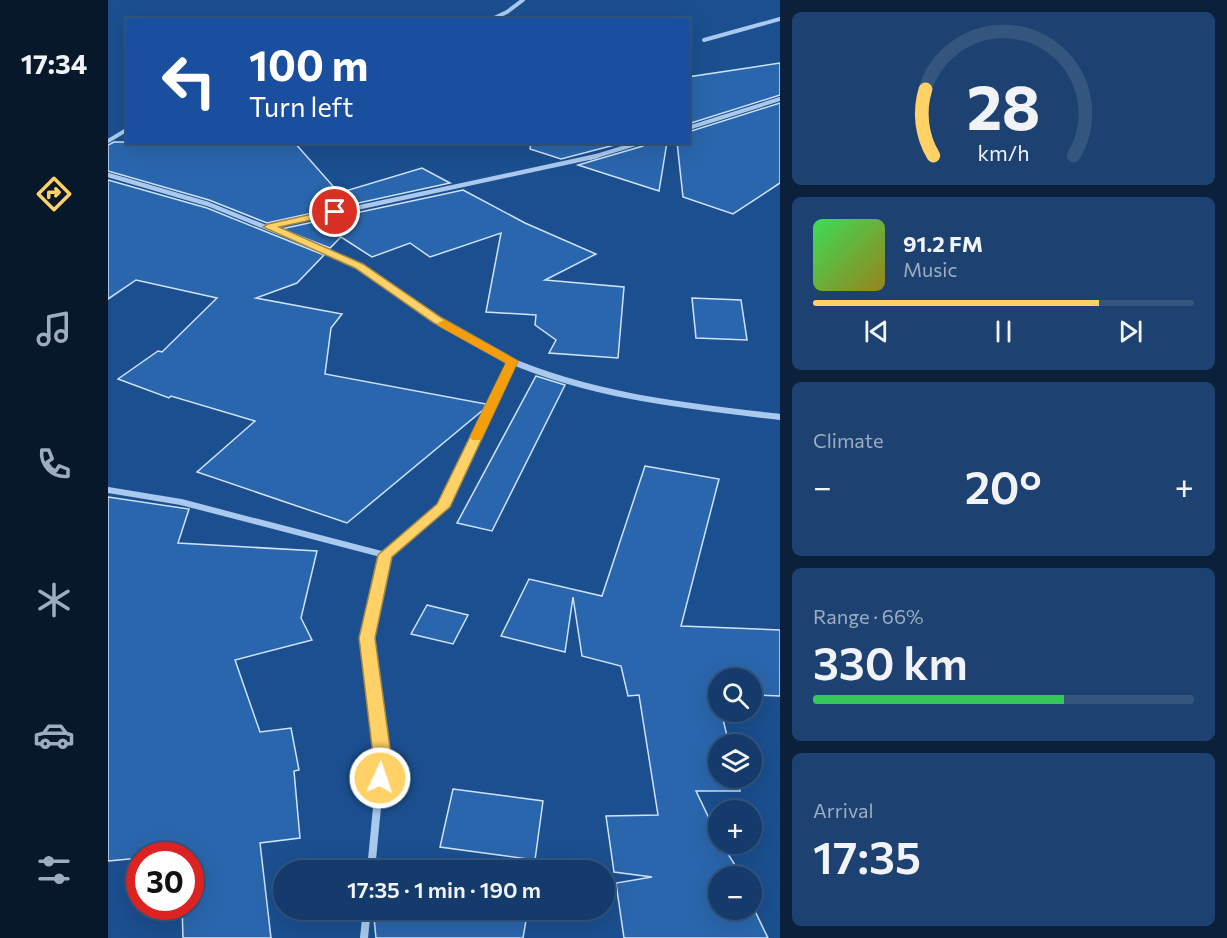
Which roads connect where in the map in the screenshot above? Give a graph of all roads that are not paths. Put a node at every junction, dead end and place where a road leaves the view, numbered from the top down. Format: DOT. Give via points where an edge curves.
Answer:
graph roads {
  1 [pos="523,0"];
  2 [pos="494,18"];
  3 [pos="780,19"];
  4 [pos="704,40"];
  5 [pos="780,99"];
  6 [pos="690,127"];
  7 [pos="126,130"];
  8 [pos="108,141"];
  9 [pos="636,144"];
  10 [pos="108,175"];
  11 [pos="268,227"];
  12 [pos="512,361"];
  13 [pos="780,417"];
  14 [pos="108,490"];
  15 [pos="385,555"];
  16 [pos="372,860"];
  17 [pos="366,920"];
  18 [pos="364,938"];
  1 -- 2 [label="street"];
  3 -- 4 [label="street"];
  5 -- 6 [label="street"];
  7 -- 8 [label="street"];
  9 -- 11 [label="street" via="603,155"];
  10 -- 11 [label="street"];
  11 -- 12 [label="street" via="359,266 438,320"];
  12 -- 13 [label="street" via="575,384 618,393"];
  12 -- 15 [label="street" via="443,507"];
  14 -- 15 [label="street" via="181,502"];
  15 -- 16 [label="street" via="367,638 382,755"];
  17 -- 18 [label="street"];
}
